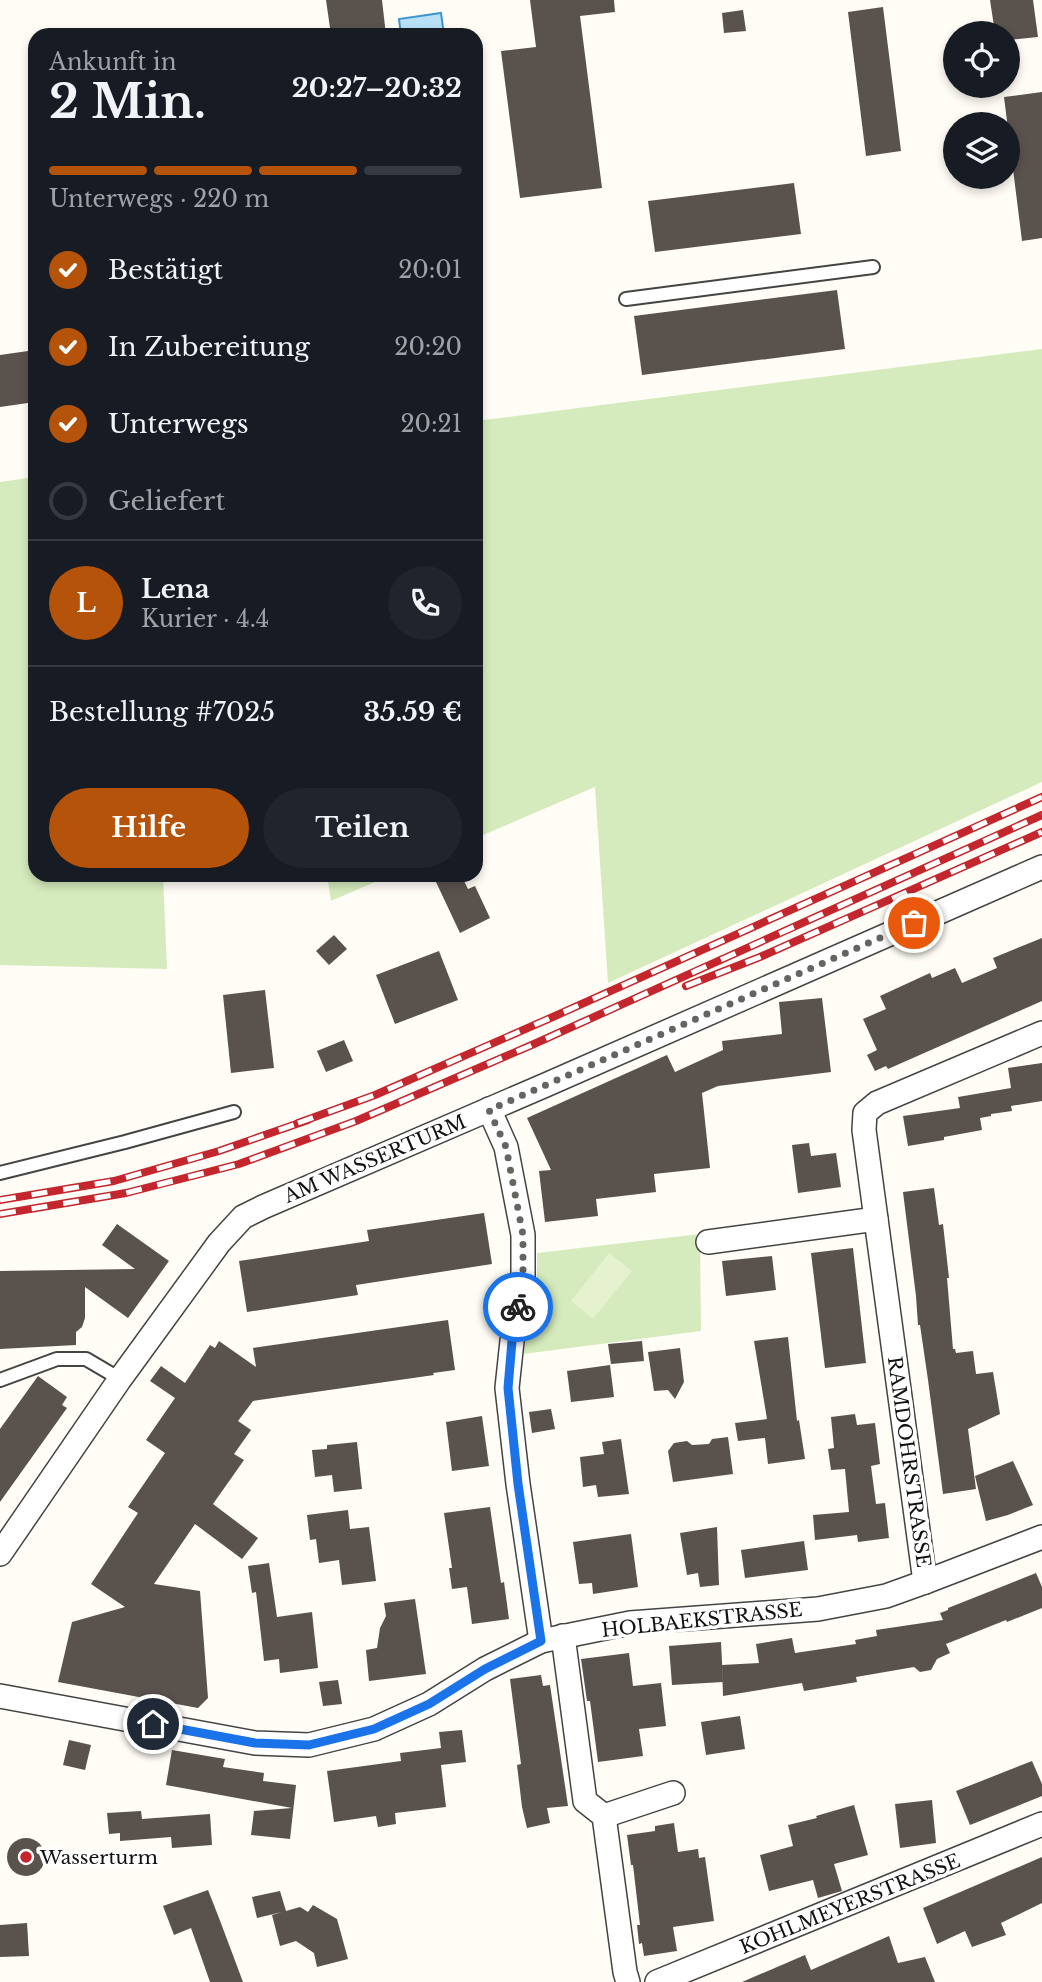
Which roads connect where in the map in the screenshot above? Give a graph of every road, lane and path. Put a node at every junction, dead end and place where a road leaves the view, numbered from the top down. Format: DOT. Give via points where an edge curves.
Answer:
graph roads {
  1 [pos="873,267"];
  2 [pos="626,299"];
  3 [pos="1042,867"];
  4 [pos="1042,1033"];
  5 [pos="489,1110"];
  6 [pos="234,1112"];
  7 [pos="0,1172"];
  8 [pos="876,1219"];
  9 [pos="708,1242"];
  10 [pos="120,1379"];
  11 [pos="0,1380"];
  12 [pos="1042,1537"];
  13 [pos="0,1554"];
  14 [pos="925,1582"];
  15 [pos="552,1639"];
  16 [pos="0,1696"];
  17 [pos="673,1793"];
  18 [pos="604,1816"];
  19 [pos="1042,1825"];
  20 [pos="628,1982"];
  21 [pos="657,1982"];
  1 -- 2 [label="lane"];
  3 -- 5 [label="street, AM WASSERTURM"];
  4 -- 8 [label="street, RAMDOHRSTRASSE" via="865,1112"];
  5 -- 10 [label="street, AM WASSERTURM" via="243,1217"];
  5 -- 15 [label="street" via="506,1147 523,1235 523,1286 508,1388 518,1484"];
  6 -- 7 [label="lane"];
  8 -- 9 [label="street"];
  8 -- 14 [label="street, RAMDOHRSTRASSE"];
  10 -- 11 [label="lane" via="86,1359 57,1359"];
  10 -- 13 [label="street, AM WASSERTURM"];
  12 -- 14 [label="street, RAMDOHRSTRASSE"];
  14 -- 15 [label="street, HOLBAEKSTRASSE" via="886,1596 818,1609 631,1623"];
  15 -- 16 [label="street, HOLBAEKSTRASSE" via="374,1729 309,1745 255,1743"];
  15 -- 18 [label="street" via="585,1801"];
  17 -- 18 [label="street"];
  18 -- 20 [label="street"];
  19 -- 21 [label="street, KOHLMEYERSTRASSE"];
}
